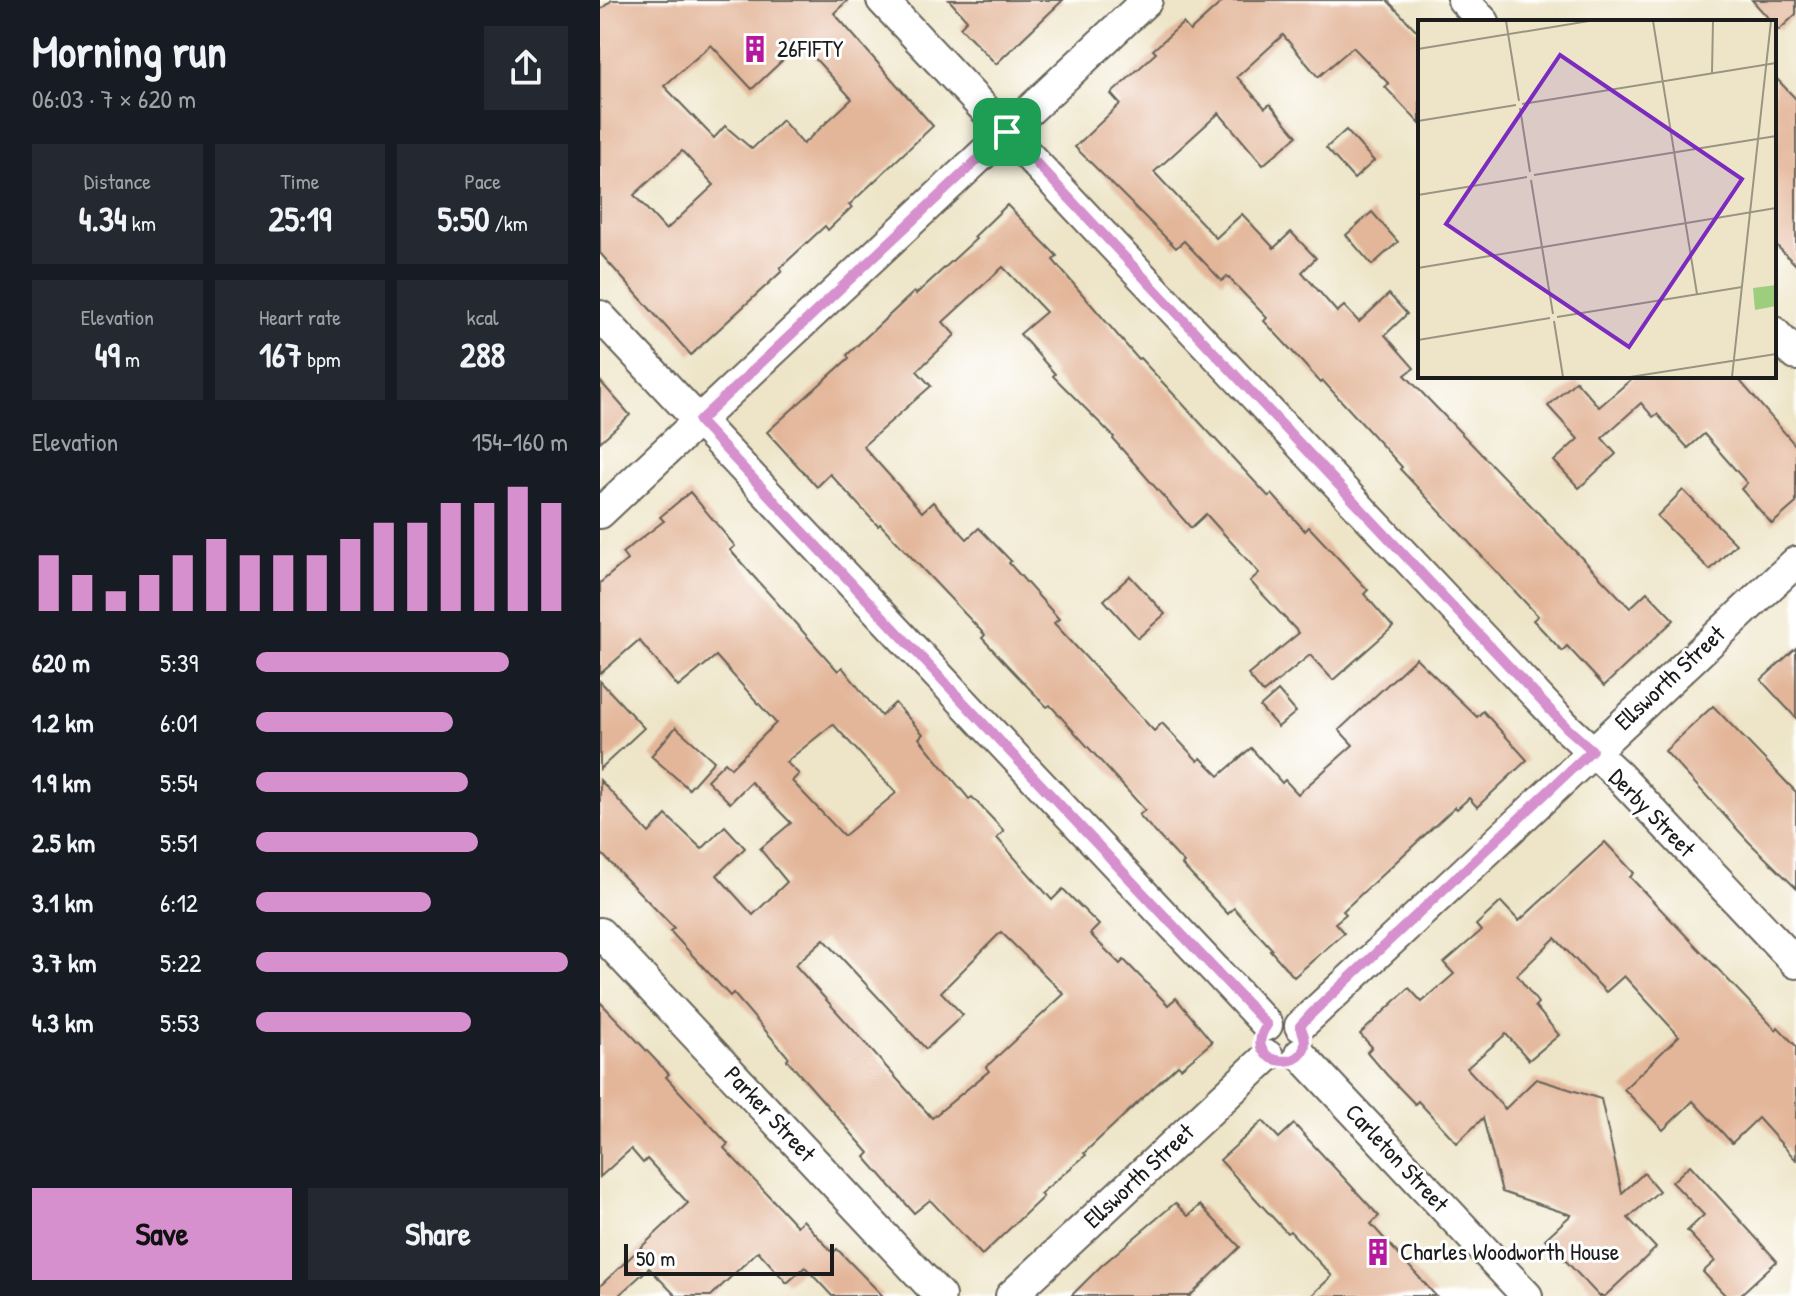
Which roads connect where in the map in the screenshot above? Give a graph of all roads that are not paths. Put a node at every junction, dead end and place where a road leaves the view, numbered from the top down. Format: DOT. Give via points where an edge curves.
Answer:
graph roads {
  1 [pos="882,0"];
  2 [pos="1147,0"];
  3 [pos="1463,0"];
  4 [pos="1482,20"];
  5 [pos="1007,132"];
  6 [pos="600,316"];
  7 [pos="1776,334"];
  8 [pos="1796,355"];
  9 [pos="699,421"];
  10 [pos="600,513"];
  11 [pos="1796,562"];
  12 [pos="1592,750"];
  13 [pos="600,933"];
  14 [pos="1796,963"];
  15 [pos="1267,1025"];
  16 [pos="1300,1040"];
  17 [pos="1268,1056"];
  18 [pos="940,1296"];
  19 [pos="1011,1296"];
  20 [pos="1527,1296"];
  1 -- 5 [label="street, Derby Street"];
  2 -- 5 [label="street"];
  3 -- 4 [label="street"];
  5 -- 9 [label="street"];
  5 -- 12 [label="street, Derby Street"];
  6 -- 9 [label="street"];
  7 -- 8 [label="street"];
  9 -- 10 [label="street"];
  9 -- 15 [label="street"];
  11 -- 12 [label="street, Ellsworth Street"];
  12 -- 14 [label="street, Derby Street"];
  12 -- 16 [label="street, Ellsworth Street"];
  13 -- 18 [label="street, Parker Street"];
  15 -- 16 [label="street" via="1287,1018"];
  15 -- 17 [label="street" via="1261,1037"];
  16 -- 17 [label="street" via="1288,1062"];
  16 -- 20 [label="street, Carleton Street"];
  17 -- 19 [label="street, Ellsworth Street"];
}
